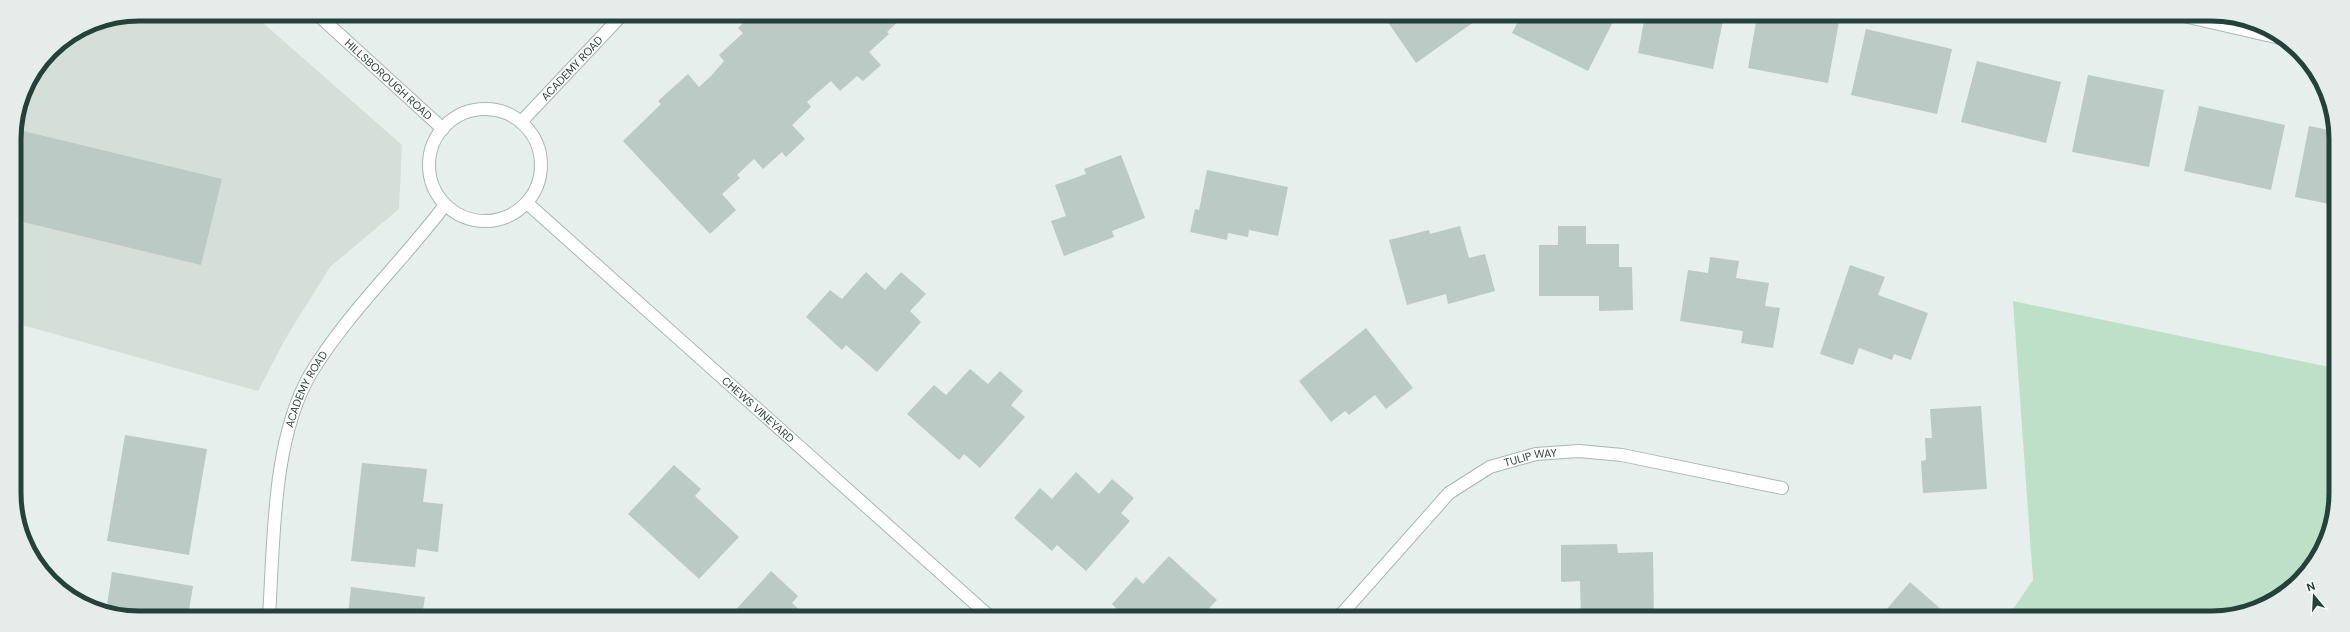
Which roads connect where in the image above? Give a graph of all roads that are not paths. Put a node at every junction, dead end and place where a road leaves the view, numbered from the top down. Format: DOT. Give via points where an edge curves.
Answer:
graph roads {
  1 [pos="325,21"];
  2 [pos="616,21"];
  3 [pos="2206,21"];
  4 [pos="2266,35"];
  5 [pos="521,122"];
  6 [pos="443,129"];
  7 [pos="527,203"];
  8 [pos="445,205"];
  9 [pos="1782,488"];
  10 [pos="269,611"];
  11 [pos="983,611"];
  12 [pos="1344,611"];
  1 -- 6 [label="street, HILLSBOROUGH ROAD"];
  2 -- 5 [label="street, ACADEMY ROAD"];
  3 -- 4 [label="street"];
  5 -- 6 [label="street" via="507,113 490,109 472,111 456,117"];
  5 -- 7 [label="street" via="533,136 540,153 541,171 537,188"];
  6 -- 8 [label="street" via="434,143 429,159 430,176 436,192"];
  7 -- 8 [label="street" via="512,214 496,220 478,221 460,216"];
  7 -- 11 [label="street, CHEWS VINEYARD"];
  8 -- 10 [label="street, ACADEMY ROAD" via="344,325 308,381 293,416 280,471"];
  9 -- 12 [label="street, TULIP WAY" via="1622,455 1579,451 1536,454 1490,467 1450,493"];
}
